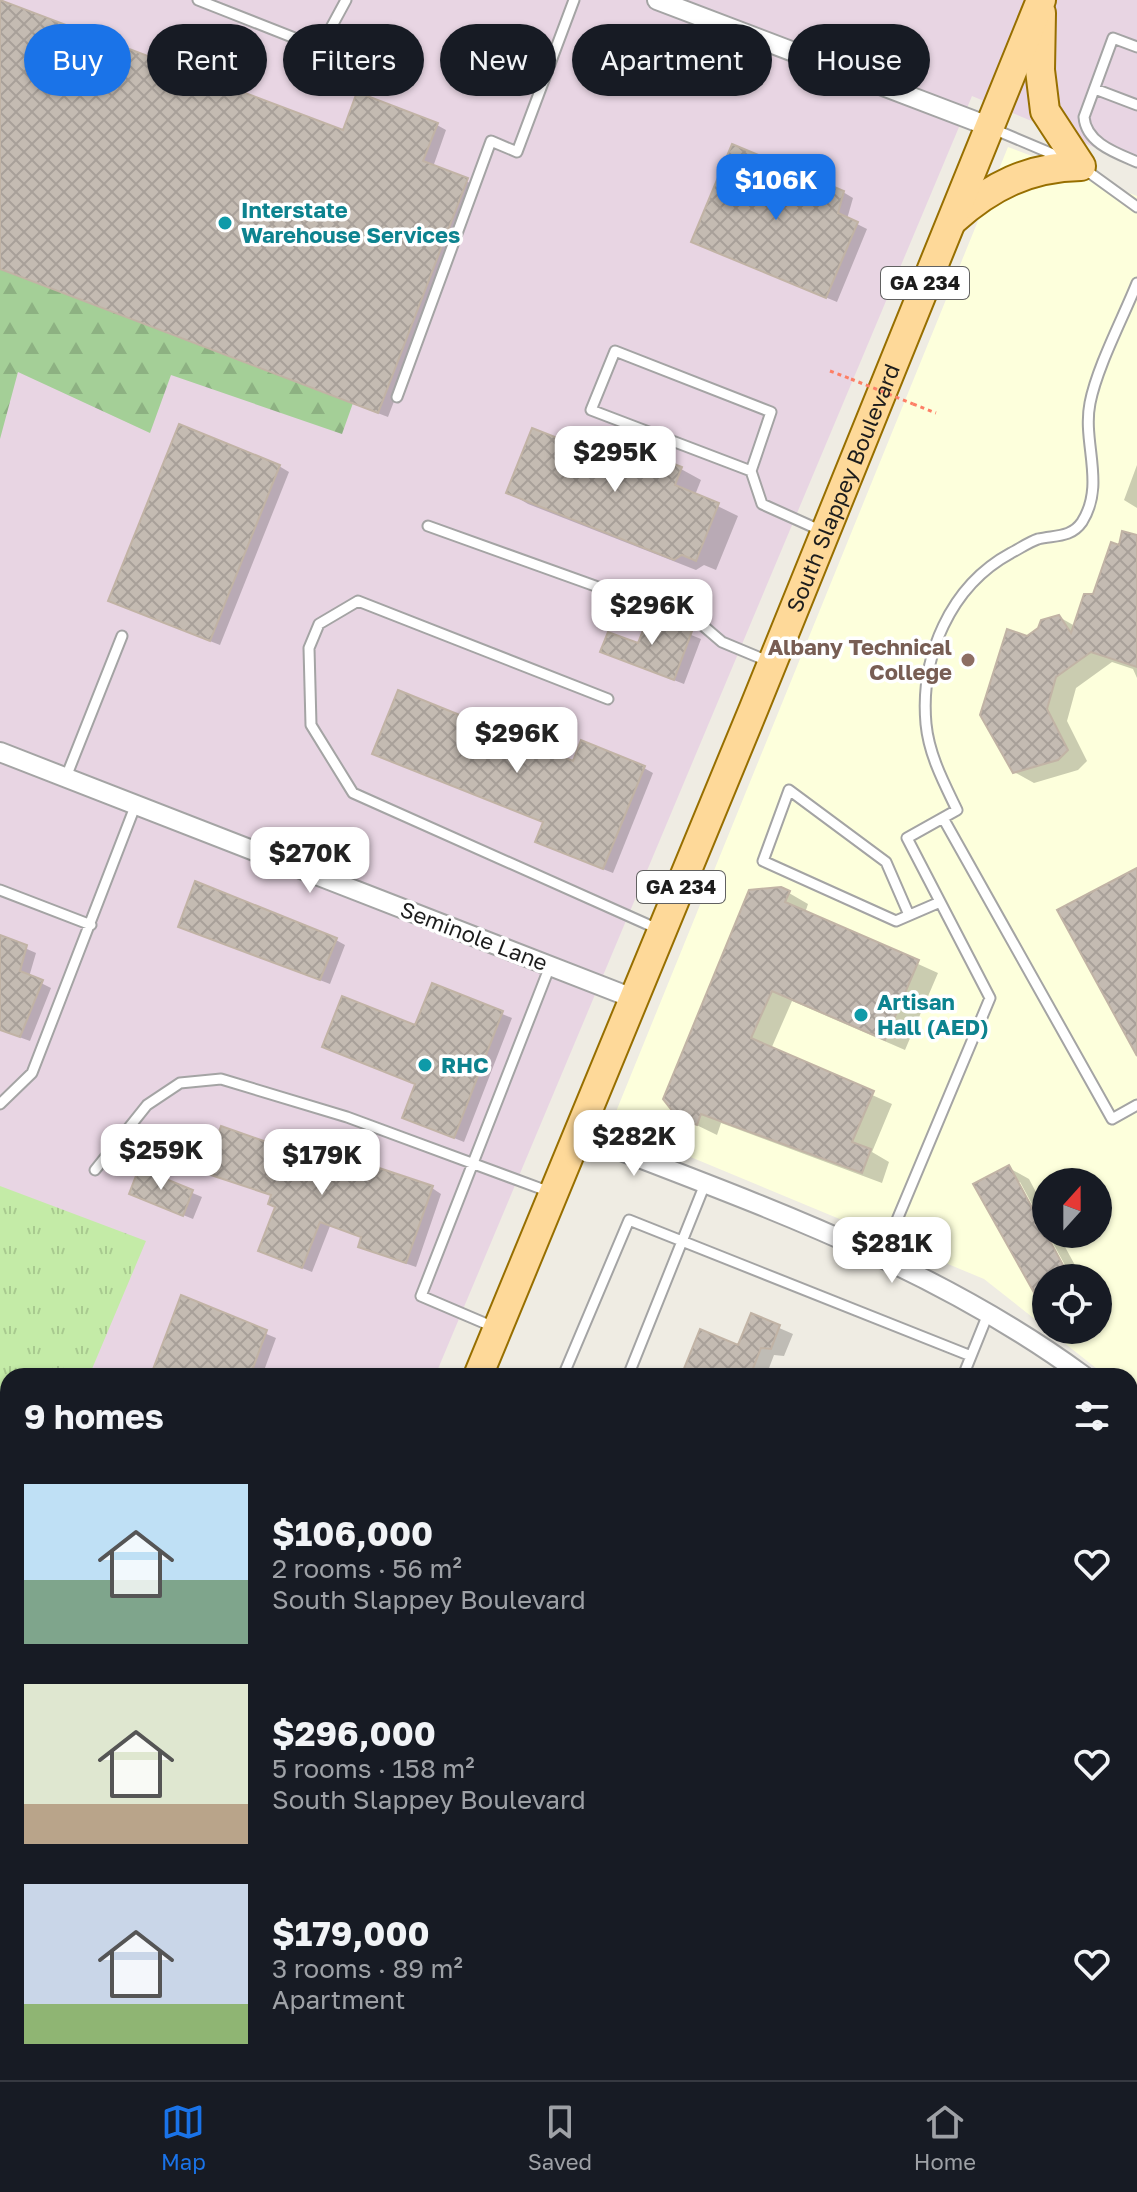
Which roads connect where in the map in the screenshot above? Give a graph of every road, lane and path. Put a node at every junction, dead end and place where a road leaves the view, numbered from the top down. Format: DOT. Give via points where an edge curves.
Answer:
graph roads {
  1 [pos="198,0"];
  2 [pos="346,0"];
  3 [pos="574,0"];
  4 [pos="657,0"];
  5 [pos="1041,0"];
  6 [pos="1137,47"];
  7 [pos="1095,89"];
  8 [pos="1137,105"];
  9 [pos="988,126"];
  10 [pos="1137,162"];
  11 [pos="1081,166"];
  12 [pos="1137,207"];
  13 [pos="949,223"];
  14 [pos="1137,283"];
  15 [pos="830,371"];
  16 [pos="397,397"];
  17 [pos="936,413"];
  18 [pos="751,471"];
  19 [pos="428,526"];
  20 [pos="825,532"];
  21 [pos="122,636"];
  22 [pos="773,663"];
  23 [pos="608,699"];
  24 [pos="0,752"];
  25 [pos="66,777"];
  26 [pos="136,804"];
  27 [pos="943,818"];
  28 [pos="0,890"];
  29 [pos="940,902"];
  30 [pos="909,915"];
  31 [pos="91,925"];
  32 [pos="663,931"];
  33 [pos="550,966"];
  34 [pos="635,999"];
  35 [pos="0,1104"];
  36 [pos="1137,1105"];
  37 [pos="577,1134"];
  38 [pos="474,1165"];
  39 [pos="95,1170"];
  40 [pos="705,1184"];
  41 [pos="553,1194"];
  42 [pos="683,1242"];
  43 [pos="881,1258"];
  44 [pos="989,1311"];
  45 [pos="497,1329"];
  46 [pos="971,1356"];
  47 [pos="481,1368"];
  48 [pos="566,1368"];
  49 [pos="631,1368"];
  50 [pos="966,1368"];
  51 [pos="1072,1368"];
  1 -- 2 [label="lane" via="320,48"];
  3 -- 16 [label="lane" via="517,152 491,141"];
  4 -- 9 [label="street"];
  5 -- 9 [label="main road, South Slappey Boulevard / GA 234"];
  5 -- 11 [label="main road" via="1045,111"];
  6 -- 7 [label="lane" via="1113,38"];
  7 -- 8 [label="lane"];
  7 -- 10 [label="lane" via="1084,117 1089,134"];
  9 -- 11 [label="lane"];
  9 -- 13 [label="main road, South Slappey Boulevard / GA 234"];
  11 -- 12 [label="lane"];
  11 -- 13 [label="main road" via="1011,179"];
  13 -- 20 [label="main road, South Slappey Boulevard / GA 234"];
  14 -- 27 [label="lane" via="1090,401 1094,490 1081,523 1068,535 1037,540 983,573 957,601 938,634 926,725 957,810"];
  15 -- 17 [label="path, bridge"];
  18 -- 18 [label="lane" via="771,412 615,351 591,410"];
  18 -- 20 [label="lane" via="762,504"];
  19 -- 22 [label="lane" via="701,624 722,642"];
  20 -- 22 [label="main road, South Slappey Boulevard / GA 234"];
  21 -- 25 [label="lane"];
  22 -- 32 [label="main road, South Slappey Boulevard / GA 234"];
  23 -- 32 [label="lane" via="358,601 319,624 309,648 311,725 353,793"];
  24 -- 25 [label="street, Seminole Lane"];
  25 -- 26 [label="street, Seminole Lane"];
  26 -- 31 [label="lane"];
  26 -- 33 [label="street, Seminole Lane"];
  27 -- 29 [label="lane" via="907,838"];
  27 -- 36 [label="lane" via="1112,1119"];
  28 -- 31 [label="lane"];
  29 -- 30 [label="lane"];
  29 -- 43 [label="lane" via="990,998"];
  30 -- 30 [label="lane" via="896,921 763,861 789,790 886,862"];
  31 -- 35 [label="lane" via="32,1073"];
  32 -- 34 [label="main road, South Slappey Boulevard / GA 234"];
  33 -- 34 [label="street, Seminole Lane"];
  33 -- 38 [label="lane"];
  34 -- 37 [label="main road, South Slappey Boulevard / GA 234"];
  37 -- 40 [label="street"];
  37 -- 41 [label="main road, South Slappey Boulevard / GA 234"];
  38 -- 39 [label="lane" via="347,1117 221,1079 180,1083 147,1105"];
  38 -- 41 [label="lane"];
  38 -- 45 [label="lane" via="421,1296"];
  40 -- 42 [label="lane"];
  40 -- 43 [label="street"];
  41 -- 45 [label="main road, South Slappey Boulevard / GA 234"];
  42 -- 46 [label="lane"];
  42 -- 48 [label="lane" via="629,1220"];
  42 -- 49 [label="lane"];
  43 -- 44 [label="street"];
  44 -- 46 [label="lane"];
  44 -- 51 [label="street"];
  45 -- 47 [label="main road, South Slappey Boulevard / GA 234"];
  46 -- 50 [label="lane"];
}
